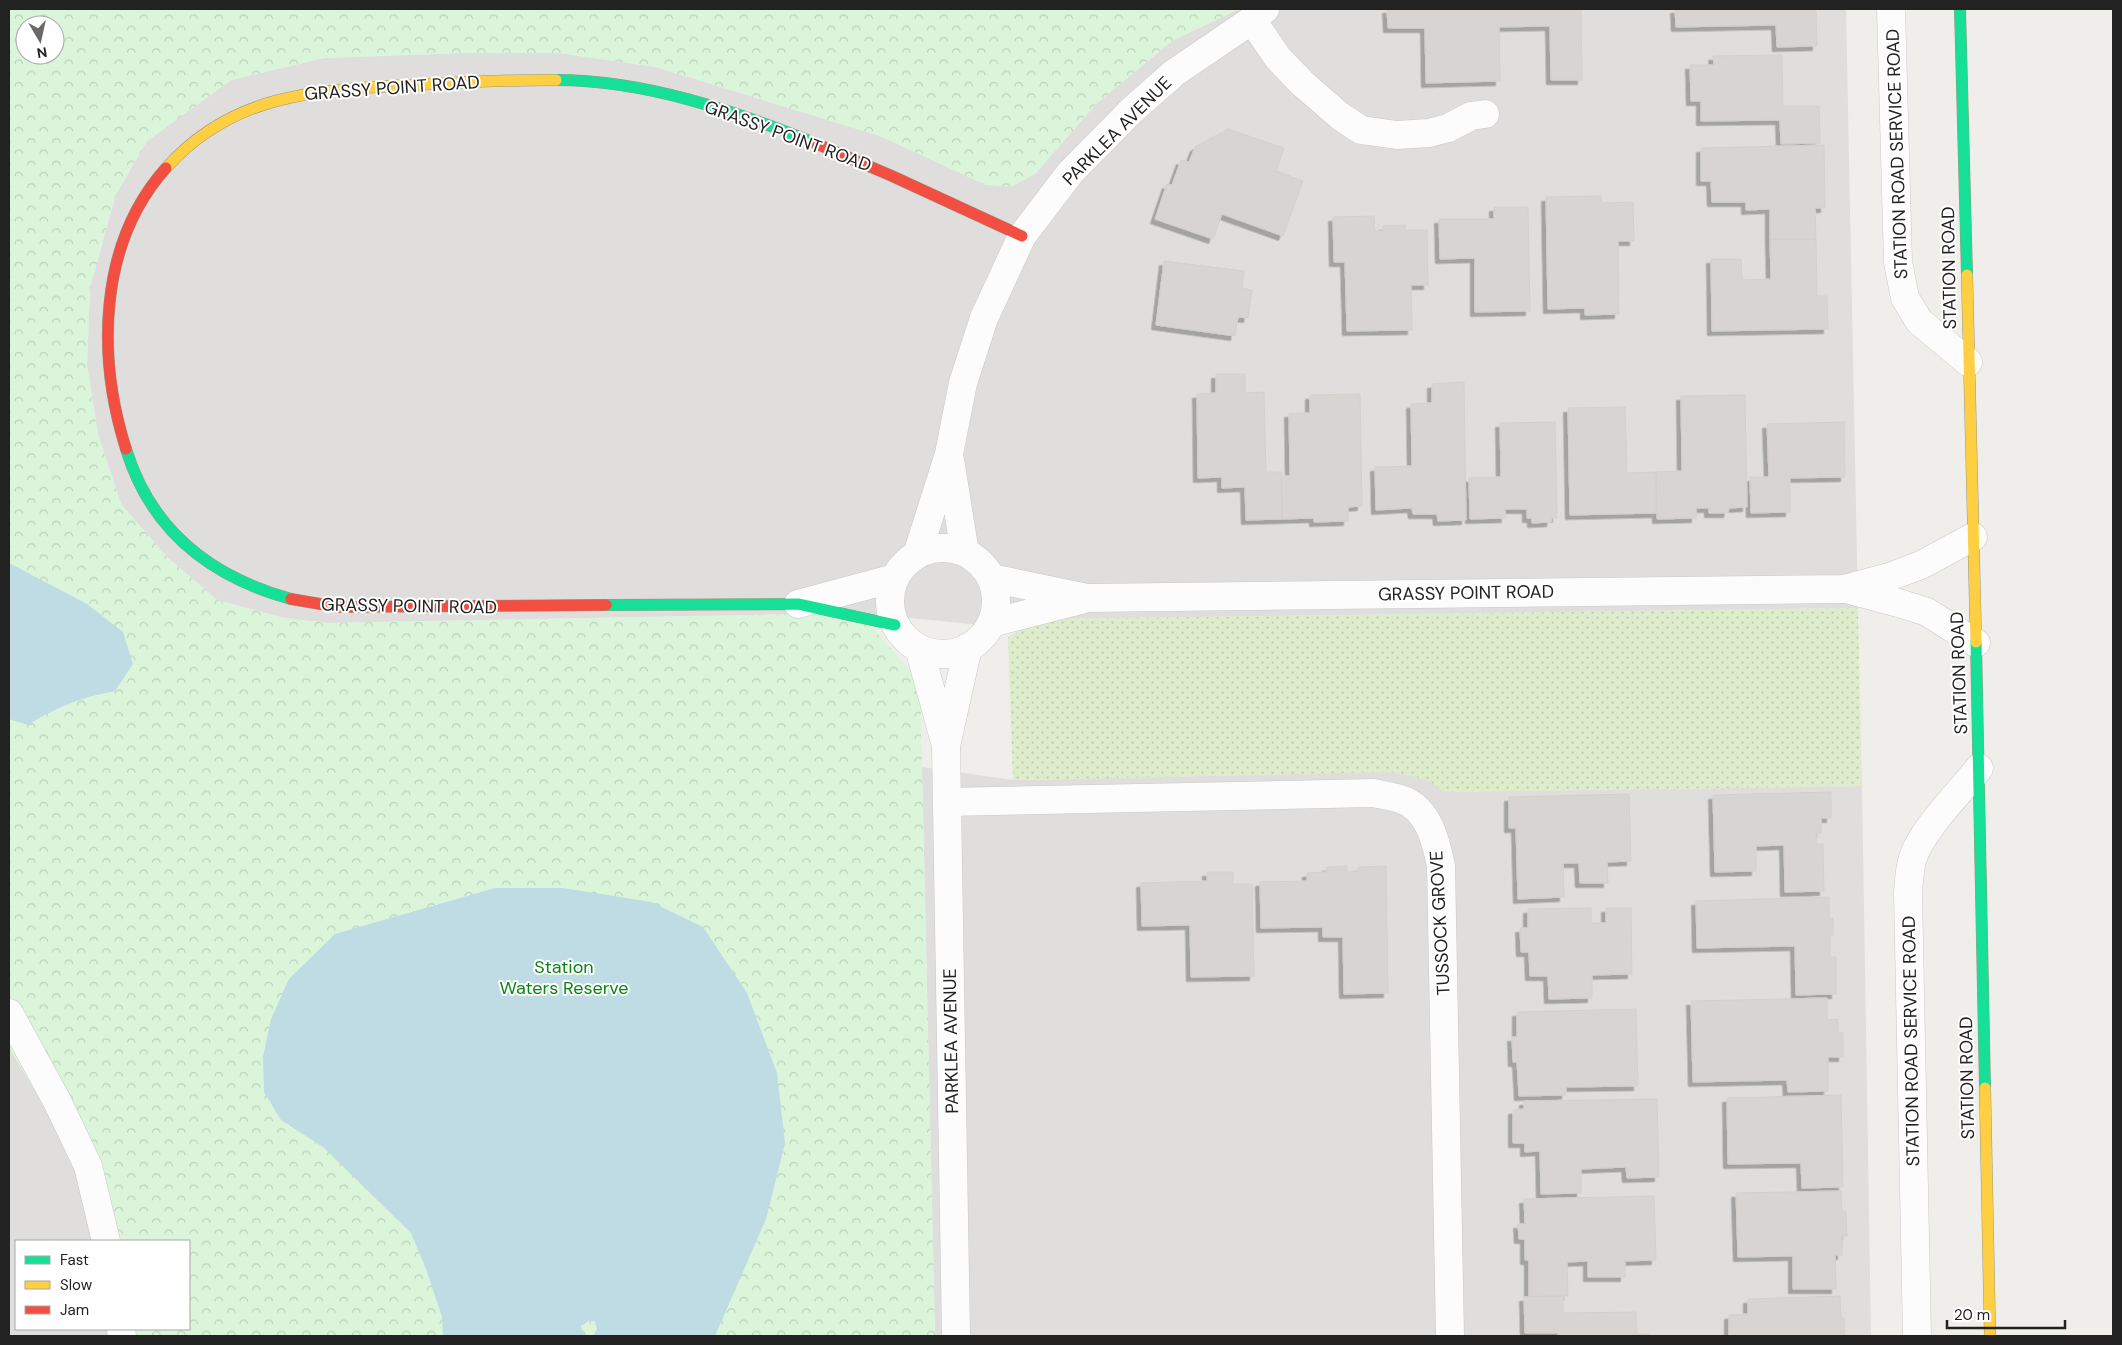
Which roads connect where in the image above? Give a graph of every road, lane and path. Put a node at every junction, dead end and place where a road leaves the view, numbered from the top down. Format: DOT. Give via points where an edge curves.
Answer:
graph roads {
  1 [pos="1891,9"];
  2 [pos="1960,9"];
  3 [pos="1258,14"];
  4 [pos="1485,114"];
  5 [pos="1022,236"];
  6 [pos="1968,362"];
  7 [pos="949,454"];
  8 [pos="1973,536"];
  9 [pos="965,553"];
  10 [pos="917,554"];
  11 [pos="895,578"];
  12 [pos="991,578"];
  13 [pos="1844,589"];
  14 [pos="1087,598"];
  15 [pos="798,604"];
  16 [pos="991,623"];
  17 [pos="895,625"];
  18 [pos="1976,643"];
  19 [pos="968,647"];
  20 [pos="919,648"];
  21 [pos="946,746"];
  22 [pos="1979,768"];
  23 [pos="947,802"];
  24 [pos="9,1013"];
  25 [pos="106,1240"];
  26 [pos="956,1336"];
  27 [pos="1450,1336"];
  28 [pos="1917,1336"];
  29 [pos="1990,1336"];
  1 -- 6 [label="street, STATION ROAD SERVICE ROAD" via="1898,262 1905,298 1919,321"];
  2 -- 6 [label="street, STATION ROAD"];
  3 -- 4 [label="street" via="1278,58 1303,84 1361,130 1397,135 1429,133 1471,116"];
  3 -- 5 [label="street, PARKLEA AVENUE" via="1174,73 1131,111 1070,173"];
  5 -- 7 [label="street, PARKLEA AVENUE" via="984,318 962,383"];
  5 -- 15 [label="street, GRASSY POINT ROAD" via="847,155 748,119 665,94 576,80 332,88 285,96 246,109 212,128 179,154 155,180 136,209 109,292 107,338 118,433 134,476 149,503 173,534 208,564 274,596 338,608"];
  6 -- 8 [label="street, STATION ROAD"];
  7 -- 9 [label="street, PARKLEA AVENUE"];
  7 -- 10 [label="street, PARKLEA AVENUE"];
  8 -- 13 [label="street, GRASSY POINT ROAD" via="1921,564"];
  8 -- 18 [label="street, STATION ROAD"];
  9 -- 10 [label="street" via="941,547"];
  9 -- 12 [label="street"];
  10 -- 11 [label="street" via="908,560"];
  11 -- 15 [label="street, GRASSY POINT ROAD"];
  11 -- 17 [label="street" via="890,602"];
  12 -- 14 [label="street, GRASSY POINT ROAD"];
  12 -- 16 [label="street" via="996,600"];
  13 -- 14 [label="street, GRASSY POINT ROAD"];
  13 -- 18 [label="street, GRASSY POINT ROAD" via="1927,612"];
  14 -- 16 [label="street, GRASSY POINT ROAD"];
  15 -- 17 [label="street, GRASSY POINT ROAD"];
  16 -- 19 [label="street"];
  17 -- 20 [label="street"];
  18 -- 22 [label="street, STATION ROAD"];
  19 -- 20 [label="street" via="943,654"];
  19 -- 21 [label="street, PARKLEA AVENUE"];
  20 -- 21 [label="street, PARKLEA AVENUE"];
  21 -- 23 [label="street, PARKLEA AVENUE"];
  22 -- 28 [label="street, STATION ROAD SERVICE ROAD" via="1923,837 1910,871"];
  22 -- 29 [label="street, STATION ROAD"];
  23 -- 26 [label="street, PARKLEA AVENUE"];
  23 -- 27 [label="street, TUSSOCK GROVE" via="1373,793 1402,799 1419,812 1438,846 1441,866"];
  24 -- 25 [label="street" via="88,1166"];
}
